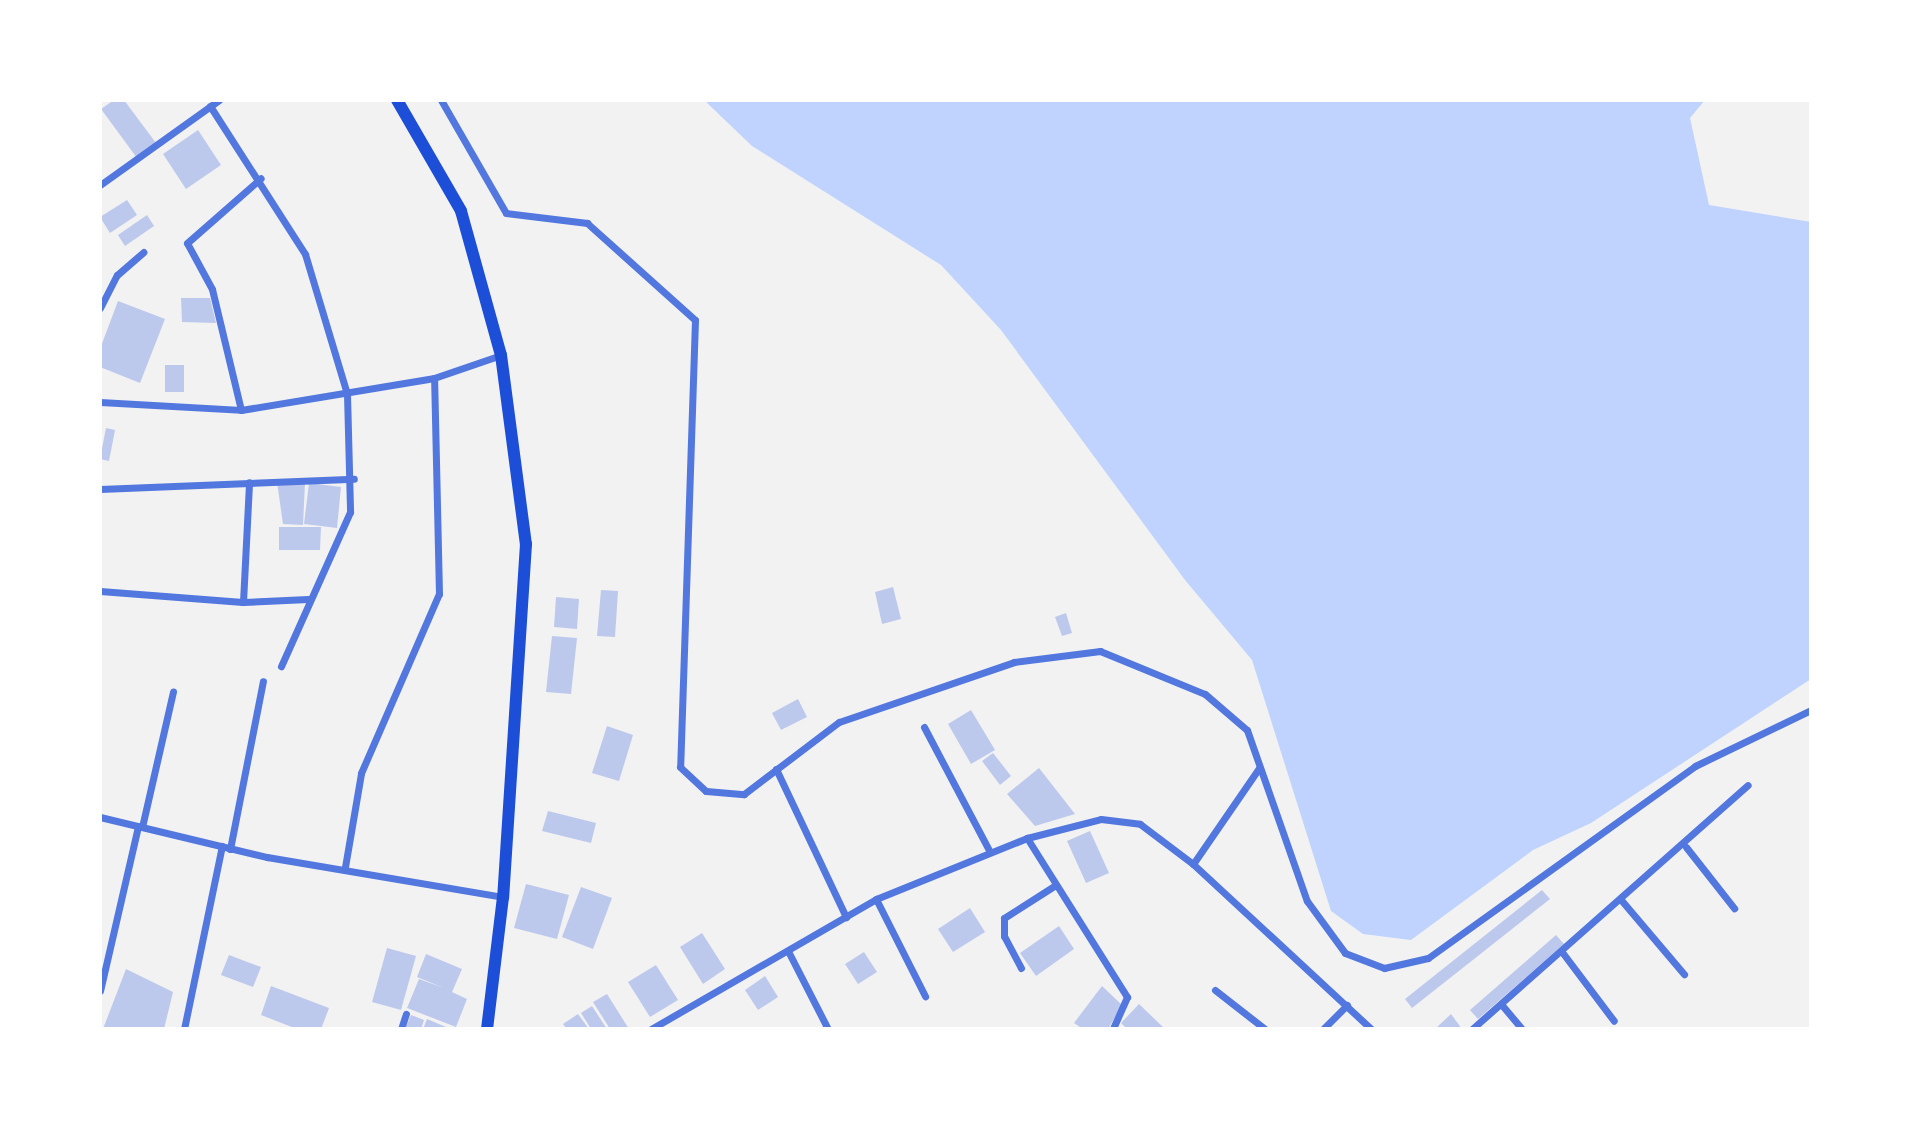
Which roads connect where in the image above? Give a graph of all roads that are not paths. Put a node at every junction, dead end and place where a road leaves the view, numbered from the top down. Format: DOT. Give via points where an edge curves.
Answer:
graph roads {
  1 [pos="219,100"];
  2 [pos="397,100"];
  3 [pos="441,100"];
  4 [pos="210,106"];
  5 [pos="104,177"];
  6 [pos="261,178"];
  7 [pos="100,185"];
  8 [pos="143,252"];
  9 [pos="100,308"];
  10 [pos="501,355"];
  11 [pos="434,378"];
  12 [pos="347,394"];
  13 [pos="100,402"];
  14 [pos="241,410"];
  15 [pos="354,479"];
  16 [pos="249,482"];
  17 [pos="100,489"];
  18 [pos="100,591"];
  19 [pos="308,599"];
  20 [pos="243,601"];
  21 [pos="281,666"];
  22 [pos="263,681"];
  23 [pos="173,692"];
  24 [pos="1811,710"];
  25 [pos="924,727"];
  26 [pos="1259,768"];
  27 [pos="776,769"];
  28 [pos="1748,785"];
  29 [pos="100,817"];
  30 [pos="140,827"];
  31 [pos="1027,838"];
  32 [pos="226,847"];
  33 [pos="1686,847"];
  34 [pos="990,852"];
  35 [pos="1193,864"];
  36 [pos="345,867"];
  37 [pos="1054,886"];
  38 [pos="503,897"];
  39 [pos="876,899"];
  40 [pos="1622,901"];
  41 [pos="1734,908"];
  42 [pos="846,917"];
  43 [pos="788,951"];
  44 [pos="1562,952"];
  45 [pos="1021,968"];
  46 [pos="1684,974"];
  47 [pos="1215,990"];
  48 [pos="100,991"];
  49 [pos="925,996"];
  50 [pos="1501,1004"];
  51 [pos="1348,1005"];
  52 [pos="406,1014"];
  53 [pos="1614,1021"];
  54 [pos="184,1029"];
  55 [pos="401,1029"];
  56 [pos="486,1029"];
  57 [pos="651,1029"];
  58 [pos="828,1029"];
  59 [pos="1112,1029"];
  60 [pos="1265,1029"];
  61 [pos="1323,1029"];
  62 [pos="1371,1029"];
  63 [pos="1472,1029"];
  64 [pos="1522,1029"];
  1 -- 4 [label="street"];
  2 -- 10 [label="main road" via="460,211"];
  3 -- 27 [label="street" via="506,213 587,223 695,320 680,767 706,790 744,793"];
  4 -- 5 [label="street"];
  4 -- 6 [label="street"];
  5 -- 7 [label="street"];
  6 -- 12 [label="street" via="305,254"];
  6 -- 14 [label="street" via="187,243 212,289"];
  8 -- 9 [label="street" via="117,275"];
  10 -- 11 [label="street"];
  10 -- 38 [label="main road" via="526,544"];
  11 -- 12 [label="street"];
  11 -- 36 [label="street" via="439,594 361,773"];
  12 -- 14 [label="street"];
  12 -- 15 [label="street"];
  13 -- 14 [label="street"];
  15 -- 16 [label="street"];
  15 -- 19 [label="street" via="350,512"];
  16 -- 17 [label="street"];
  16 -- 20 [label="street"];
  18 -- 20 [label="street"];
  19 -- 20 [label="street"];
  19 -- 21 [label="street"];
  22 -- 32 [label="street"];
  23 -- 30 [label="street"];
  24 -- 26 [label="street" via="1695,766 1428,958 1384,968 1345,953 1307,901"];
  25 -- 34 [label="street"];
  26 -- 27 [label="street" via="1247,730 1205,694 1100,652 1014,662 839,722"];
  26 -- 35 [label="street"];
  27 -- 42 [label="street"];
  28 -- 33 [label="street"];
  29 -- 30 [label="street"];
  30 -- 32 [label="street"];
  30 -- 48 [label="street"];
  31 -- 34 [label="street"];
  31 -- 35 [label="street" via="1101,819 1140,824"];
  31 -- 37 [label="street"];
  32 -- 36 [label="street"];
  32 -- 54 [label="street"];
  33 -- 40 [label="street"];
  33 -- 41 [label="street"];
  34 -- 39 [label="street"];
  35 -- 51 [label="street"];
  36 -- 38 [label="street"];
  37 -- 45 [label="street" via="1004,918 1004,936"];
  37 -- 59 [label="street" via="1127,997"];
  38 -- 56 [label="main road"];
  39 -- 42 [label="street"];
  39 -- 49 [label="street"];
  40 -- 44 [label="street"];
  40 -- 46 [label="street"];
  42 -- 43 [label="street"];
  43 -- 57 [label="street"];
  43 -- 58 [label="street"];
  44 -- 50 [label="street"];
  44 -- 53 [label="street"];
  47 -- 60 [label="street"];
  50 -- 63 [label="street"];
  50 -- 64 [label="street"];
  51 -- 61 [label="street"];
  51 -- 62 [label="street"];
  52 -- 55 [label="street"];
}
